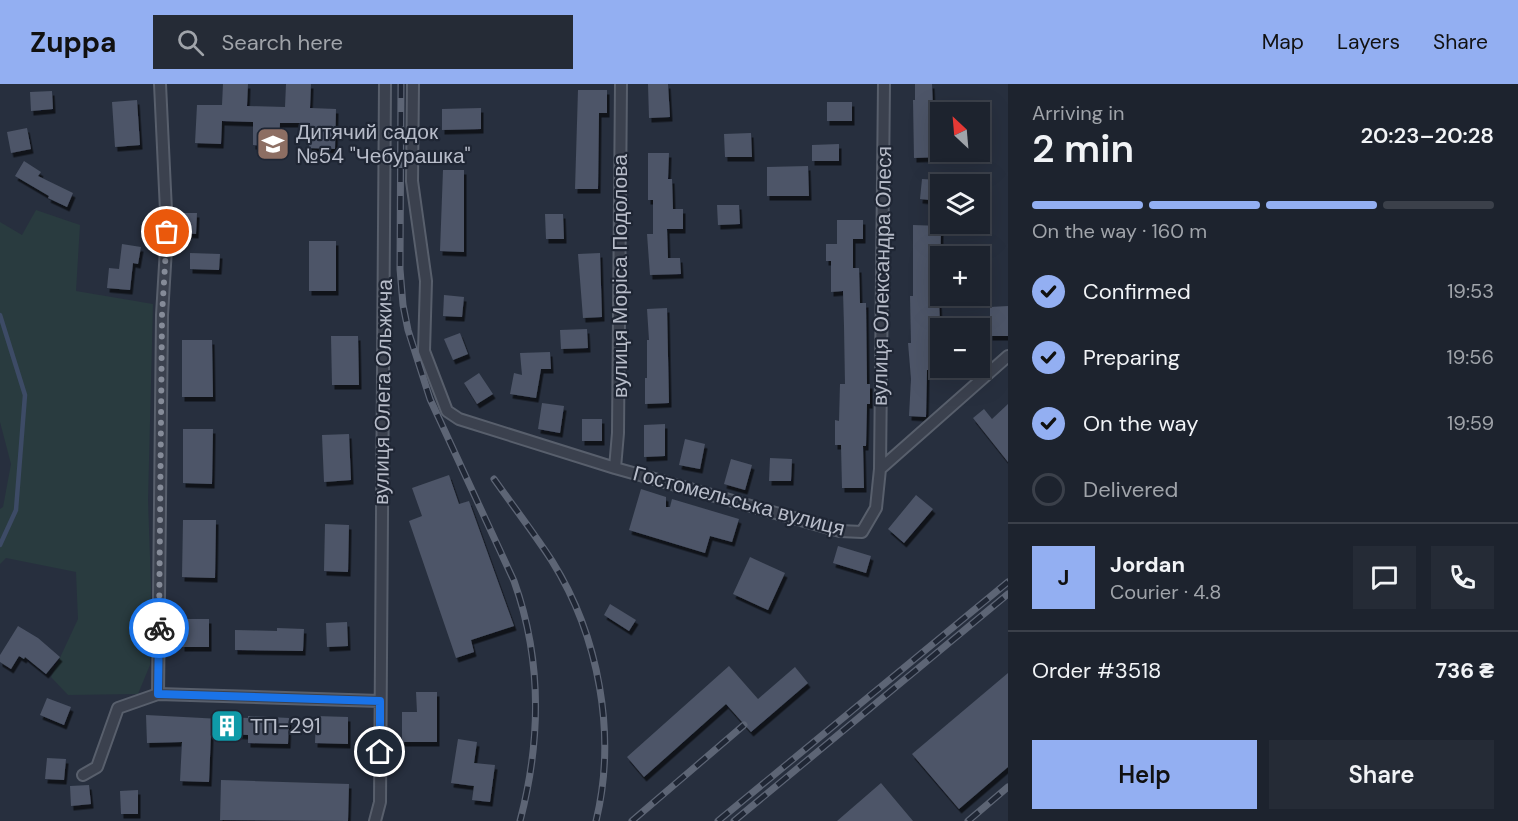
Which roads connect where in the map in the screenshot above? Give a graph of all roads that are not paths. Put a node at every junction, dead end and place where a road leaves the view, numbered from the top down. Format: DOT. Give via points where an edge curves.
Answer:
graph roads {
  1 [pos="160,84"];
  2 [pos="385,84"];
  3 [pos="413,84"];
  4 [pos="621,84"];
  5 [pos="884,84"];
  6 [pos="1008,356"];
  7 [pos="459,419"];
  8 [pos="615,468"];
  9 [pos="880,469"];
  10 [pos="158,694"];
  11 [pos="380,701"];
  12 [pos="83,776"];
  13 [pos="375,821"];
  1 -- 10 [label="street" via="167,232 162,315"];
  2 -- 11 [label="street, вулиця Олега Ольжича"];
  3 -- 7 [label="street, вулиця Олега Ольжича" via="412,181 426,281 424,351 447,411"];
  4 -- 8 [label="street, вулиця Моріса Подолова"];
  5 -- 9 [label="street, вулиця Олександра Олеся"];
  6 -- 9 [label="street"];
  7 -- 8 [label="street, Гостомельська вулиця"];
  8 -- 9 [label="street, Гостомельська вулиця" via="840,531 862,532 876,508"];
  10 -- 11 [label="street"];
  10 -- 12 [label="street" via="118,708 97,767"];
  11 -- 13 [label="street, вулиця Олега Ольжича" via="380,802"];
}
